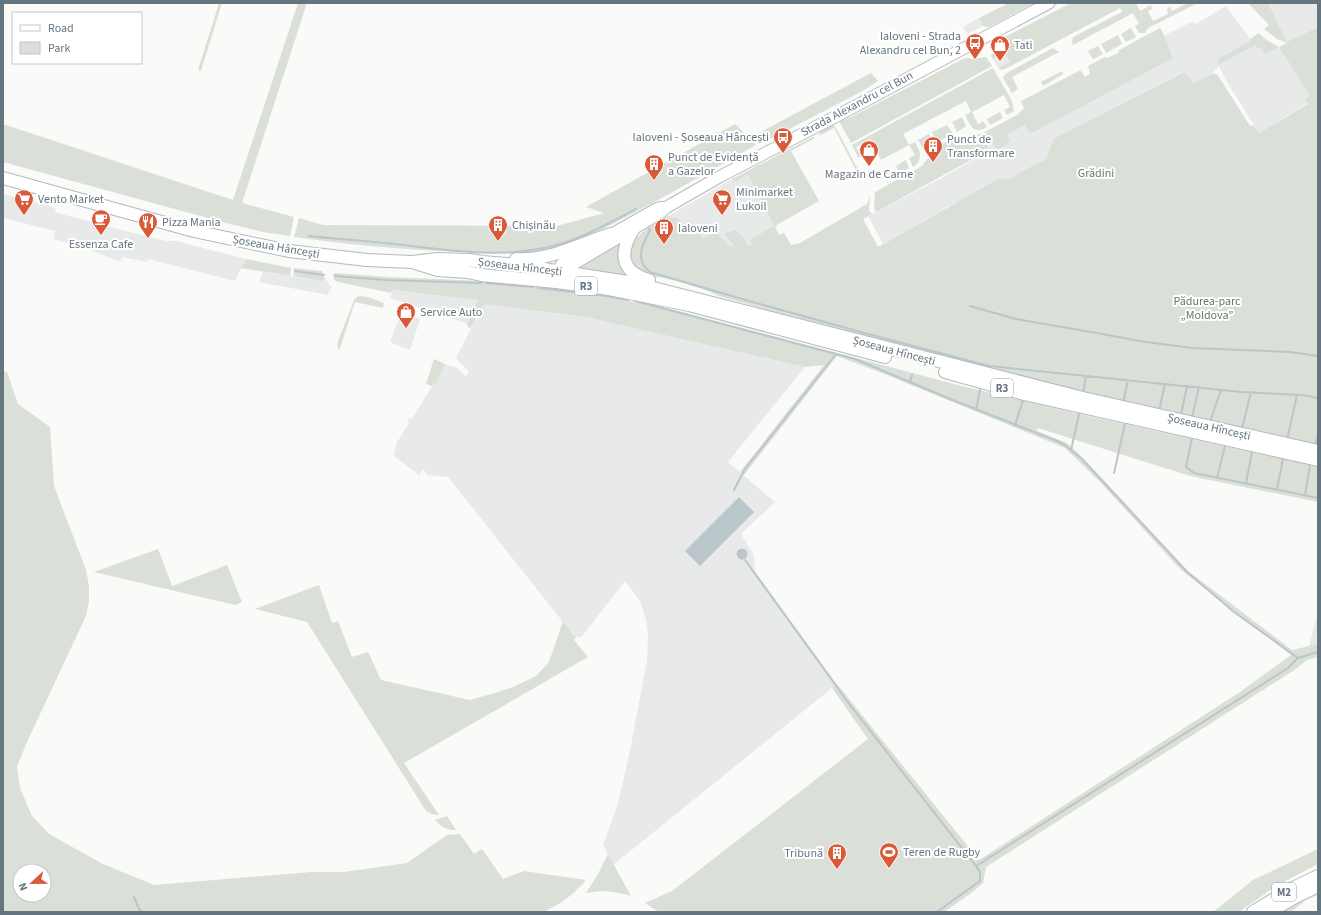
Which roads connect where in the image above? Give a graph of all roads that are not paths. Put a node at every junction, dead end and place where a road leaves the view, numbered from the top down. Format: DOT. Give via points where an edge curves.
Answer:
graph roads {
  1 [pos="1048,3"];
  2 [pos="3,178"];
  3 [pos="667,207"];
  4 [pos="634,228"];
  5 [pos="611,234"];
  6 [pos="470,260"];
  7 [pos="412,262"];
  8 [pos="468,272"];
  9 [pos="560,273"];
  10 [pos="481,275"];
  11 [pos="572,284"];
  12 [pos="689,305"];
  13 [pos="813,329"];
  14 [pos="1318,451"];
  15 [pos="1318,460"];
  16 [pos="1318,876"];
  17 [pos="1318,886"];
  18 [pos="1253,912"];
  19 [pos="1270,912"];
  1 -- 3 [label="main road, Strada Alexandru cel Bun"];
  2 -- 7 [label="highway, Șoseaua Hâncești / R3" via="194,231 254,244 330,256"];
  3 -- 4 [label="main road, Strada Alexandru cel Bun"];
  3 -- 5 [label="main road, Strada Alexandru cel Bun" via="658,208"];
  4 -- 9 [label="main road, Strada Alexandru cel Bun"];
  4 -- 13 [label="highway, R3" via="624,255 632,273 754,308"];
  5 -- 6 [label="highway, R3" via="545,257 483,257"];
  5 -- 9 [label="main road, Strada Alexandru cel Bun" via="564,262"];
  6 -- 7 [label="highway, Șoseaua Hâncești / R3" via="438,259"];
  6 -- 9 [label="highway, Șoseaua Hîncești / R3"];
  7 -- 8 [label="highway, Șoseaua Hâncești / R3" via="438,270"];
  8 -- 9 [label="highway, R3" via="481,270 546,276"];
  8 -- 10 [label="highway, Șoseaua Hâncești / R3"];
  9 -- 11 [label="highway, R3" via="566,282"];
  9 -- 12 [label="highway, R3" via="565,278 652,294"];
  9 -- 13 [label="highway, Șoseaua Hîncești / R3" via="634,283"];
  10 -- 11 [label="highway, Șoseaua Hîncești / R3"];
  11 -- 12 [label="highway, Șoseaua Hîncești / R3"];
  12 -- 15 [label="highway, Șoseaua Hîncești / R3" via="1024,394"];
  13 -- 14 [label="highway, Șoseaua Hîncești / R3" via="1083,398"];
  16 -- 18 [label="highway, M2"];
  17 -- 19 [label="highway, M2"];
}
